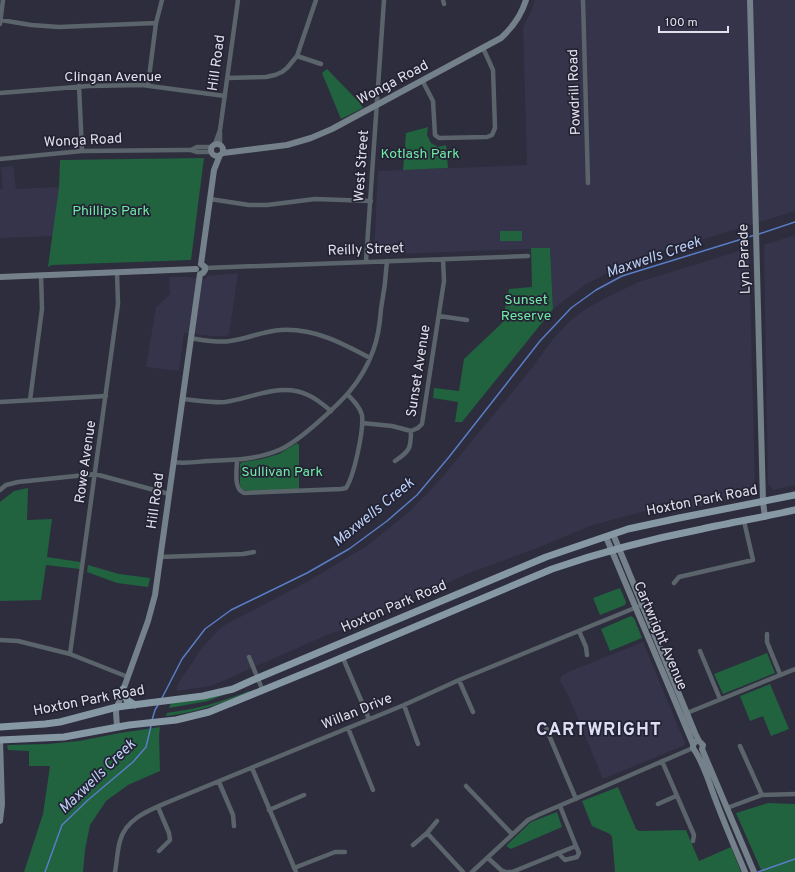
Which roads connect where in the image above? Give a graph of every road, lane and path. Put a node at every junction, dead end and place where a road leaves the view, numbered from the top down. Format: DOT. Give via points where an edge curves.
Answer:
graph roads {
  1 [pos="3,0"];
  2 [pos="162,0"];
  3 [pos="238,0"];
  4 [pos="316,0"];
  5 [pos="384,0"];
  6 [pos="526,0"];
  7 [pos="583,0"];
  8 [pos="750,0"];
  9 [pos="0,22"];
  10 [pos="156,23"];
  11 [pos="483,48"];
  12 [pos="297,56"];
  13 [pos="321,64"];
  14 [pos="227,78"];
  15 [pos="422,80"];
  16 [pos="148,85"];
  17 [pos="79,86"];
  18 [pos="0,93"];
  19 [pos="225,96"];
  20 [pos="377,105"];
  21 [pos="217,150"];
  22 [pos="82,151"];
  23 [pos="0,159"];
  24 [pos="588,183"];
  25 [pos="210,199"];
  26 [pos="371,200"];
  27 [pos="528,256"];
  28 [pos="443,259"];
  29 [pos="366,261"];
  30 [pos="387,261"];
  31 [pos="203,266"];
  32 [pos="198,271"];
  33 [pos="117,272"];
  34 [pos="40,275"];
  35 [pos="0,277"];
  36 [pos="439,316"];
  37 [pos="467,320"];
  38 [pos="190,338"];
  39 [pos="370,358"];
  40 [pos="348,395"];
  41 [pos="106,396"];
  42 [pos="182,399"];
  43 [pos="30,400"];
  44 [pos="0,402"];
  45 [pos="331,411"];
  46 [pos="362,423"];
  47 [pos="411,431"];
  48 [pos="237,460"];
  49 [pos="396,461"];
  50 [pos="174,462"];
  51 [pos="95,474"];
  52 [pos="0,490"];
  53 [pos="168,494"];
  54 [pos="795,495"];
  55 [pos="762,502"];
  56 [pos="795,510"];
  57 [pos="765,517"];
  58 [pos="744,521"];
  59 [pos="610,536"];
  60 [pos="615,550"];
  61 [pos="254,552"];
  62 [pos="160,557"];
  63 [pos="674,582"];
  64 [pos="639,606"];
  65 [pos="579,631"];
  66 [pos="767,634"];
  67 [pos="651,636"];
  68 [pos="0,640"];
  69 [pos="700,651"];
  70 [pos="70,654"];
  71 [pos="587,655"];
  72 [pos="249,658"];
  73 [pos="343,658"];
  74 [pos="795,669"];
  75 [pos="780,674"];
  76 [pos="128,676"];
  77 [pos="258,678"];
  78 [pos="459,680"];
  79 [pos="123,689"];
  80 [pos="263,691"];
  81 [pos="720,699"];
  82 [pos="135,705"];
  83 [pos="404,705"];
  84 [pos="117,707"];
  85 [pos="473,712"];
  86 [pos="687,713"];
  87 [pos="369,719"];
  88 [pos="0,727"];
  89 [pos="117,727"];
  90 [pos="348,728"];
  91 [pos="546,728"];
  92 [pos="686,728"];
  93 [pos="0,740"];
  94 [pos="418,744"];
  95 [pos="695,746"];
  96 [pos="740,746"];
  97 [pos="662,761"];
  98 [pos="252,768"];
  99 [pos="219,782"];
  100 [pos="466,786"];
  101 [pos="373,790"];
  102 [pos="795,794"];
  103 [pos="304,795"];
  104 [pos="762,795"];
  105 [pos="676,796"];
  106 [pos="576,799"];
  107 [pos="716,802"];
  108 [pos="1,804"];
  109 [pos="658,804"];
  110 [pos="560,806"];
  111 [pos="158,807"];
  112 [pos="727,808"];
  113 [pos="269,810"];
  114 [pos="0,821"];
  115 [pos="436,822"];
  116 [pos="724,822"];
  117 [pos="234,826"];
  118 [pos="427,833"];
  119 [pos="512,834"];
  120 [pos="693,841"];
  121 [pos="413,845"];
  122 [pos="576,846"];
  123 [pos="159,851"];
  124 [pos="345,852"];
  125 [pos="558,854"];
  126 [pos="488,858"];
  127 [pos="295,870"];
  128 [pos="115,872"];
  129 [pos="463,872"];
  130 [pos="472,872"];
  131 [pos="507,872"];
  132 [pos="745,872"];
  133 [pos="754,872"];
  1 -- 9 [label="street"];
  2 -- 10 [label="street"];
  3 -- 14 [label="street, Hill Road"];
  4 -- 12 [label="street"];
  5 -- 20 [label="street, West Street"];
  6 -- 11 [label="street, Wonga Road" via="521,14 508,31"];
  7 -- 24 [label="street, Powdrill Road"];
  8 -- 55 [label="street, Lyn Parade"];
  9 -- 10 [label="street" via="59,27"];
  10 -- 16 [label="street"];
  11 -- 15 [label="street, Wonga Road"];
  11 -- 15 [label="street" via="493,70 495,128 492,135 439,138 435,135 433,102"];
  12 -- 13 [label="street"];
  12 -- 14 [label="street" via="287,68 275,75"];
  14 -- 19 [label="street, Hill Road"];
  15 -- 20 [label="street, Wonga Road"];
  16 -- 17 [label="street, Clingan Avenue"];
  16 -- 19 [label="street, Clingan Avenue"];
  17 -- 18 [label="street, Clingan Avenue"];
  17 -- 22 [label="street"];
  19 -- 21 [label="street, Hill Road"];
  20 -- 21 [label="street, Wonga Road" via="311,138 275,147"];
  20 -- 26 [label="street, West Street"];
  21 -- 22 [label="street, Wonga Road"];
  21 -- 25 [label="street, Hill Road"];
  22 -- 23 [label="street, Wonga Road"];
  25 -- 26 [label="street" via="249,205 315,199"];
  25 -- 31 [label="street, Hill Road"];
  26 -- 29 [label="street, West Street"];
  27 -- 28 [label="street, Reilly Street"];
  28 -- 30 [label="street, Reilly Street"];
  28 -- 36 [label="street, Sunset Avenue" via="444,278"];
  29 -- 30 [label="street, Reilly Street"];
  29 -- 31 [label="street, Reilly Street"];
  30 -- 39 [label="street" via="378,333"];
  31 -- 32 [label="street" via="203,273"];
  32 -- 33 [label="street"];
  32 -- 38 [label="street, Hill Road"];
  33 -- 34 [label="street"];
  33 -- 41 [label="street, Rowe Avenue" via="118,304"];
  34 -- 35 [label="street"];
  34 -- 43 [label="street" via="42,309"];
  36 -- 37 [label="street"];
  36 -- 47 [label="street, Sunset Avenue" via="423,420 420,426"];
  38 -- 39 [label="street" via="227,342 273,331 304,331 331,338"];
  38 -- 42 [label="street, Hill Road"];
  39 -- 40 [label="street" via="362,376"];
  40 -- 45 [label="street"];
  40 -- 46 [label="street" via="360,410"];
  41 -- 43 [label="street"];
  41 -- 51 [label="street, Rowe Avenue"];
  42 -- 45 [label="street" via="224,402 290,390 311,396"];
  42 -- 50 [label="street, Hill Road"];
  43 -- 44 [label="street"];
  45 -- 48 [label="street" via="283,449 260,457"];
  46 -- 47 [label="street, Sunset Avenue"];
  46 -- 48 [label="street" via="354,469 347,486 343,489 242,492 238,487"];
  47 -- 49 [label="street" via="411,445"];
  48 -- 50 [label="street"];
  50 -- 53 [label="street, Hill Road"];
  51 -- 52 [label="street" via="18,482 6,485"];
  51 -- 53 [label="street"];
  51 -- 70 [label="street, Rowe Avenue"];
  53 -- 62 [label="street, Hill Road"];
  54 -- 55 [label="main road, Hoxton Park Road"];
  55 -- 57 [label="street, Lyn Parade"];
  55 -- 59 [label="main road, Hoxton Park Road" via="658,522"];
  56 -- 57 [label="main road, Hoxton Park Road"];
  57 -- 58 [label="main road, Hoxton Park Road"];
  58 -- 60 [label="main road, Hoxton Park Road"];
  58 -- 63 [label="street" via="753,560 680,577"];
  59 -- 60 [label="street, Cartwright Avenue"];
  59 -- 77 [label="main road, Hoxton Park Road" via="546,557"];
  60 -- 64 [label="street, Cartwright Avenue"];
  60 -- 73 [label="main road, Hoxton Park Road" via="552,569"];
  61 -- 62 [label="street"];
  62 -- 76 [label="street, Hill Road" via="152,607"];
  64 -- 65 [label="street, Willan Drive"];
  64 -- 67 [label="street, Cartwright Avenue"];
  65 -- 71 [label="street"];
  65 -- 78 [label="street, Willan Drive"];
  66 -- 75 [label="street" via="767,642"];
  67 -- 86 [label="street, Cartwright Avenue"];
  67 -- 92 [label="street, Cartwright Avenue"];
  68 -- 70 [label="street" via="18,641"];
  69 -- 81 [label="street"];
  70 -- 76 [label="street"];
  72 -- 77 [label="street"];
  73 -- 80 [label="main road, Hoxton Park Road"];
  73 -- 87 [label="street"];
  74 -- 75 [label="street"];
  75 -- 81 [label="street"];
  76 -- 79 [label="street, Hill Road"];
  77 -- 80 [label="street"];
  77 -- 82 [label="main road, Hoxton Park Road" via="215,694"];
  78 -- 83 [label="street, Willan Drive"];
  78 -- 85 [label="street"];
  79 -- 82 [label="main road" via="127,700"];
  79 -- 84 [label="street, Hill Road"];
  80 -- 89 [label="main road, Hoxton Park Road" via="209,712"];
  81 -- 86 [label="street"];
  82 -- 84 [label="main road, Hoxton Park Road"];
  83 -- 87 [label="street, Willan Drive"];
  83 -- 94 [label="street"];
  84 -- 88 [label="main road, Hoxton Park Road" via="52,723"];
  84 -- 89 [label="street, Hill Road"];
  86 -- 92 [label="street"];
  86 -- 95 [label="street, Cartwright Avenue"];
  87 -- 90 [label="street, Willan Drive"];
  89 -- 93 [label="main road, Hoxton Park Road" via="64,737"];
  90 -- 98 [label="street, Willan Drive"];
  90 -- 101 [label="street"];
  91 -- 106 [label="street"];
  92 -- 95 [label="street, Cartwright Avenue"];
  93 -- 108 [label="street"];
  95 -- 97 [label="street"];
  95 -- 107 [label="street, Cartwright Avenue"];
  95 -- 112 [label="street" via="702,744"];
  96 -- 104 [label="street"];
  97 -- 105 [label="street"];
  97 -- 106 [label="street"];
  98 -- 99 [label="street, Willan Drive"];
  98 -- 113 [label="street"];
  99 -- 111 [label="street, Willan Drive"];
  99 -- 117 [label="street" via="233,815"];
  100 -- 119 [label="street"];
  102 -- 104 [label="street"];
  103 -- 113 [label="street"];
  104 -- 112 [label="street"];
  105 -- 109 [label="street"];
  105 -- 120 [label="street" via="694,835"];
  106 -- 110 [label="street"];
  107 -- 112 [label="street"];
  107 -- 116 [label="street, Cartwright Avenue"];
  108 -- 114 [label="street"];
  110 -- 119 [label="street" via="528,820"];
  110 -- 122 [label="street"];
  111 -- 123 [label="street" via="170,840"];
  111 -- 128 [label="street, Willan Drive" via="132,821 125,830 120,841"];
  112 -- 116 [label="street"];
  112 -- 133 [label="street"];
  113 -- 127 [label="street"];
  115 -- 118 [label="street"];
  116 -- 132 [label="street, Cartwright Avenue"];
  118 -- 121 [label="street"];
  118 -- 129 [label="street"];
  119 -- 126 [label="street"];
  122 -- 125 [label="street"];
  122 -- 125 [label="street" via="579,853 577,857 565,860"];
  124 -- 127 [label="street" via="335,852"];
  125 -- 131 [label="street"];
  126 -- 130 [label="street"];
  126 -- 131 [label="street"];
}
